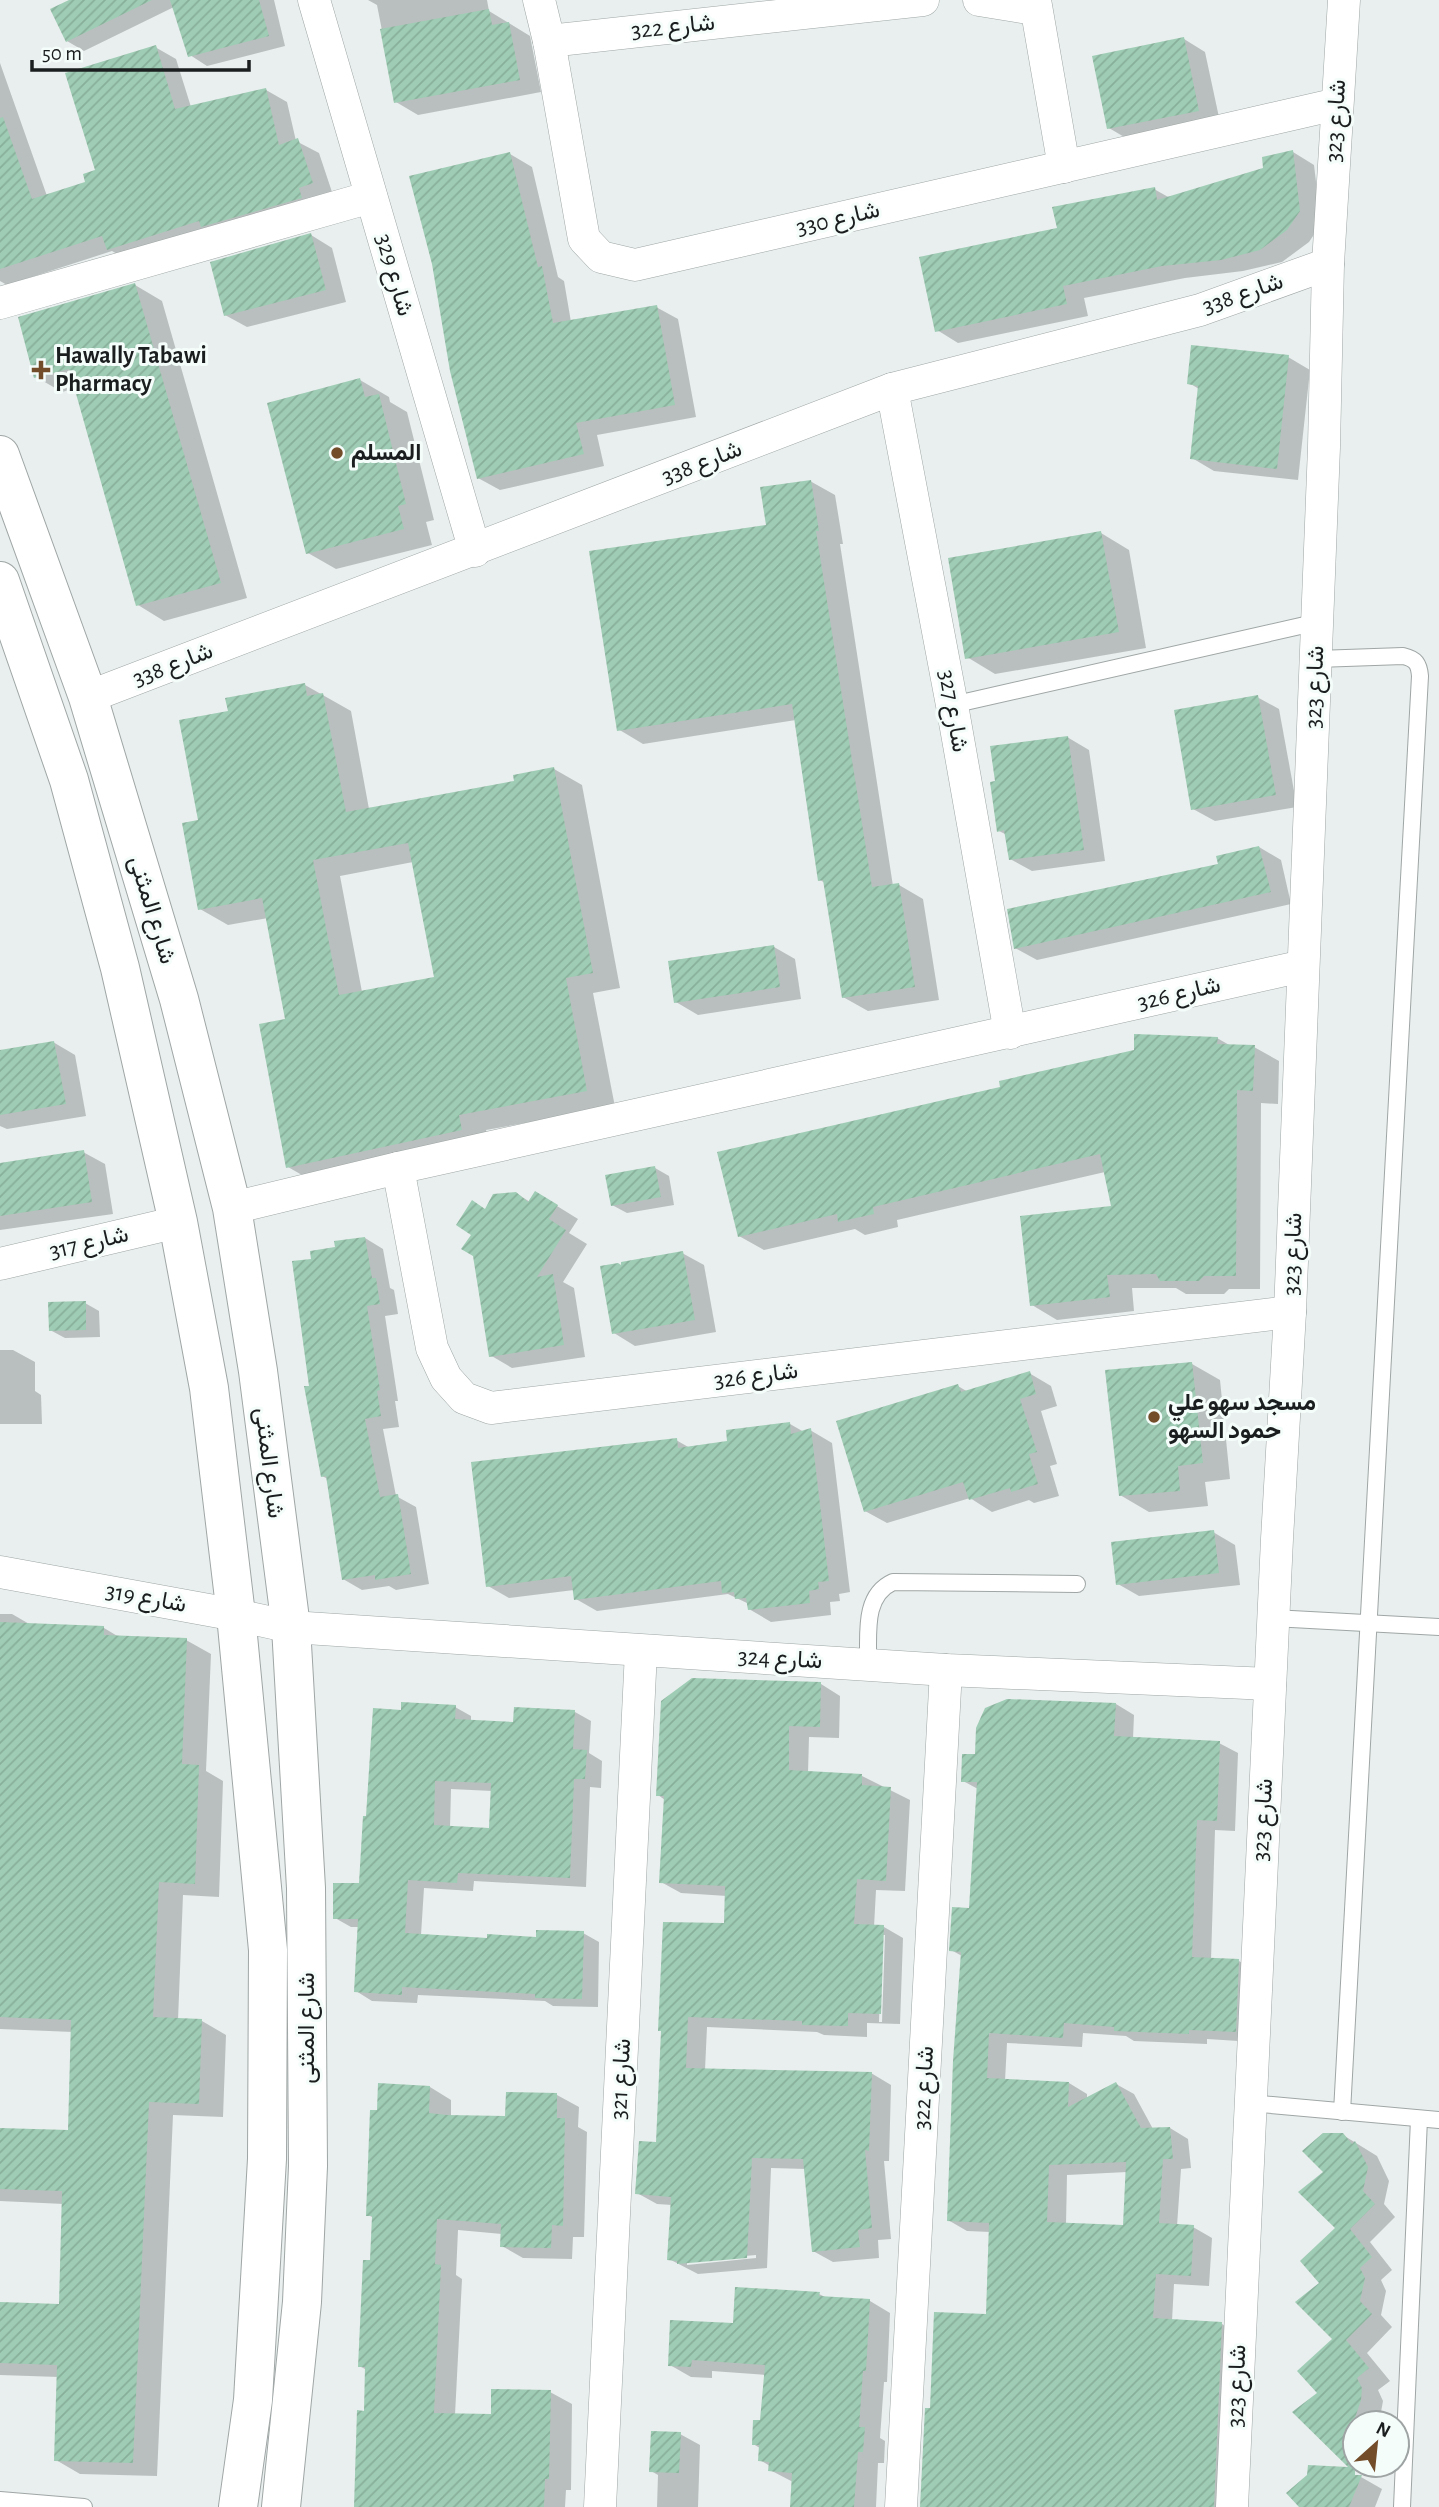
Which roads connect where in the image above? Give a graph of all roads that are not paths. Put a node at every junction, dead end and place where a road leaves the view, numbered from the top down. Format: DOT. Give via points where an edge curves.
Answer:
graph roads {
  1 [pos="314,0"];
  2 [pos="539,0"];
  3 [pos="923,0"];
  4 [pos="979,0"];
  5 [pos="1344,0"];
  6 [pos="1035,4"];
  7 [pos="549,41"];
  8 [pos="1337,104"];
  9 [pos="1065,167"];
  10 [pos="372,197"];
  11 [pos="1328,264"];
  12 [pos="0,303"];
  13 [pos="892,389"];
  14 [pos="0,455"];
  15 [pos="475,551"];
  16 [pos="0,581"];
  17 [pos="1318,622"];
  18 [pos="1317,659"];
  19 [pos="88,697"];
  20 [pos="952,705"];
  21 [pos="1303,966"];
  22 [pos="1010,1033"];
  23 [pos="398,1168"];
  24 [pos="232,1208"];
  25 [pos="178,1222"];
  26 [pos="0,1264"];
  27 [pos="1290,1312"];
  28 [pos="0,1572"];
  29 [pos="1077,1584"];
  30 [pos="236,1615"];
  31 [pos="1273,1618"];
  32 [pos="1368,1623"];
  33 [pos="291,1627"];
  34 [pos="1439,1627"];
  35 [pos="641,1651"];
  36 [pos="868,1665"];
  37 [pos="946,1670"];
  38 [pos="1270,1684"];
  39 [pos="1249,2103"];
  40 [pos="1342,2112"];
  41 [pos="1419,2119"];
  42 [pos="1439,2120"];
  43 [pos="0,2500"];
  44 [pos="84,2507"];
  45 [pos="238,2507"];
  46 [pos="281,2507"];
  47 [pos="600,2507"];
  48 [pos="901,2507"];
  49 [pos="1232,2507"];
  50 [pos="1402,2507"];
  1 -- 10 [label="street, شارع 329"];
  2 -- 7 [label="street, شارع 330"];
  3 -- 7 [label="street, شارع 322"];
  4 -- 6 [label="street"];
  5 -- 8 [label="street, شارع 323"];
  6 -- 9 [label="street"];
  7 -- 9 [label="street, شارع 330" via="584,239 601,257 635,265"];
  8 -- 9 [label="street, شارع 330"];
  8 -- 11 [label="street, شارع 323"];
  10 -- 12 [label="street"];
  10 -- 15 [label="street, شارع 329"];
  11 -- 13 [label="street, شارع 338" via="1200,310"];
  11 -- 17 [label="street, شارع 323"];
  13 -- 15 [label="street, شارع 338"];
  13 -- 20 [label="street, شارع 327"];
  14 -- 19 [label="street, شارع المثنى"];
  15 -- 19 [label="street, شارع 338"];
  16 -- 25 [label="street, شارع المثنى" via="69,780 120,968"];
  17 -- 18 [label="street, شارع 323"];
  17 -- 20 [label="lane"];
  18 -- 21 [label="street, شارع 323"];
  18 -- 32 [label="lane" via="1403,656 1419,666 1420,676"];
  19 -- 24 [label="street, شارع المثنى" via="179,999"];
  20 -- 22 [label="street, شارع 327"];
  21 -- 22 [label="street, شارع 326"];
  21 -- 27 [label="street, شارع 323"];
  22 -- 23 [label="street, شارع 326"];
  23 -- 24 [label="street, شارع 326"];
  23 -- 27 [label="street, شارع 326" via="432,1348 446,1378 464,1398 491,1408"];
  24 -- 33 [label="street, شارع المثنى"];
  25 -- 26 [label="street, شارع 317"];
  25 -- 30 [label="street, شارع المثنى" via="209,1388"];
  27 -- 31 [label="street, شارع 323"];
  28 -- 30 [label="street, شارع 319"];
  29 -- 36 [label="lane" via="893,1582 873,1600"];
  30 -- 33 [label="street, شارع 319"];
  30 -- 45 [label="street, شارع المثنى" via="268,1950 267,2159 253,2400"];
  31 -- 32 [label="lane"];
  31 -- 38 [label="street, شارع 323"];
  32 -- 34 [label="lane"];
  32 -- 40 [label="lane"];
  33 -- 35 [label="street, شارع 324"];
  33 -- 46 [label="street, شارع المثنى" via="306,1888 308,2166 302,2302"];
  35 -- 36 [label="street, شارع 324"];
  35 -- 47 [label="street, شارع 321"];
  36 -- 37 [label="street, شارع 324"];
  37 -- 38 [label="street, شارع 324"];
  37 -- 48 [label="street, شارع 322"];
  38 -- 39 [label="street, شارع 323"];
  39 -- 40 [label="lane"];
  39 -- 49 [label="street, شارع 323"];
  40 -- 41 [label="lane"];
  41 -- 42 [label="lane"];
  41 -- 50 [label="lane"];
  43 -- 44 [label="lane"];
}
